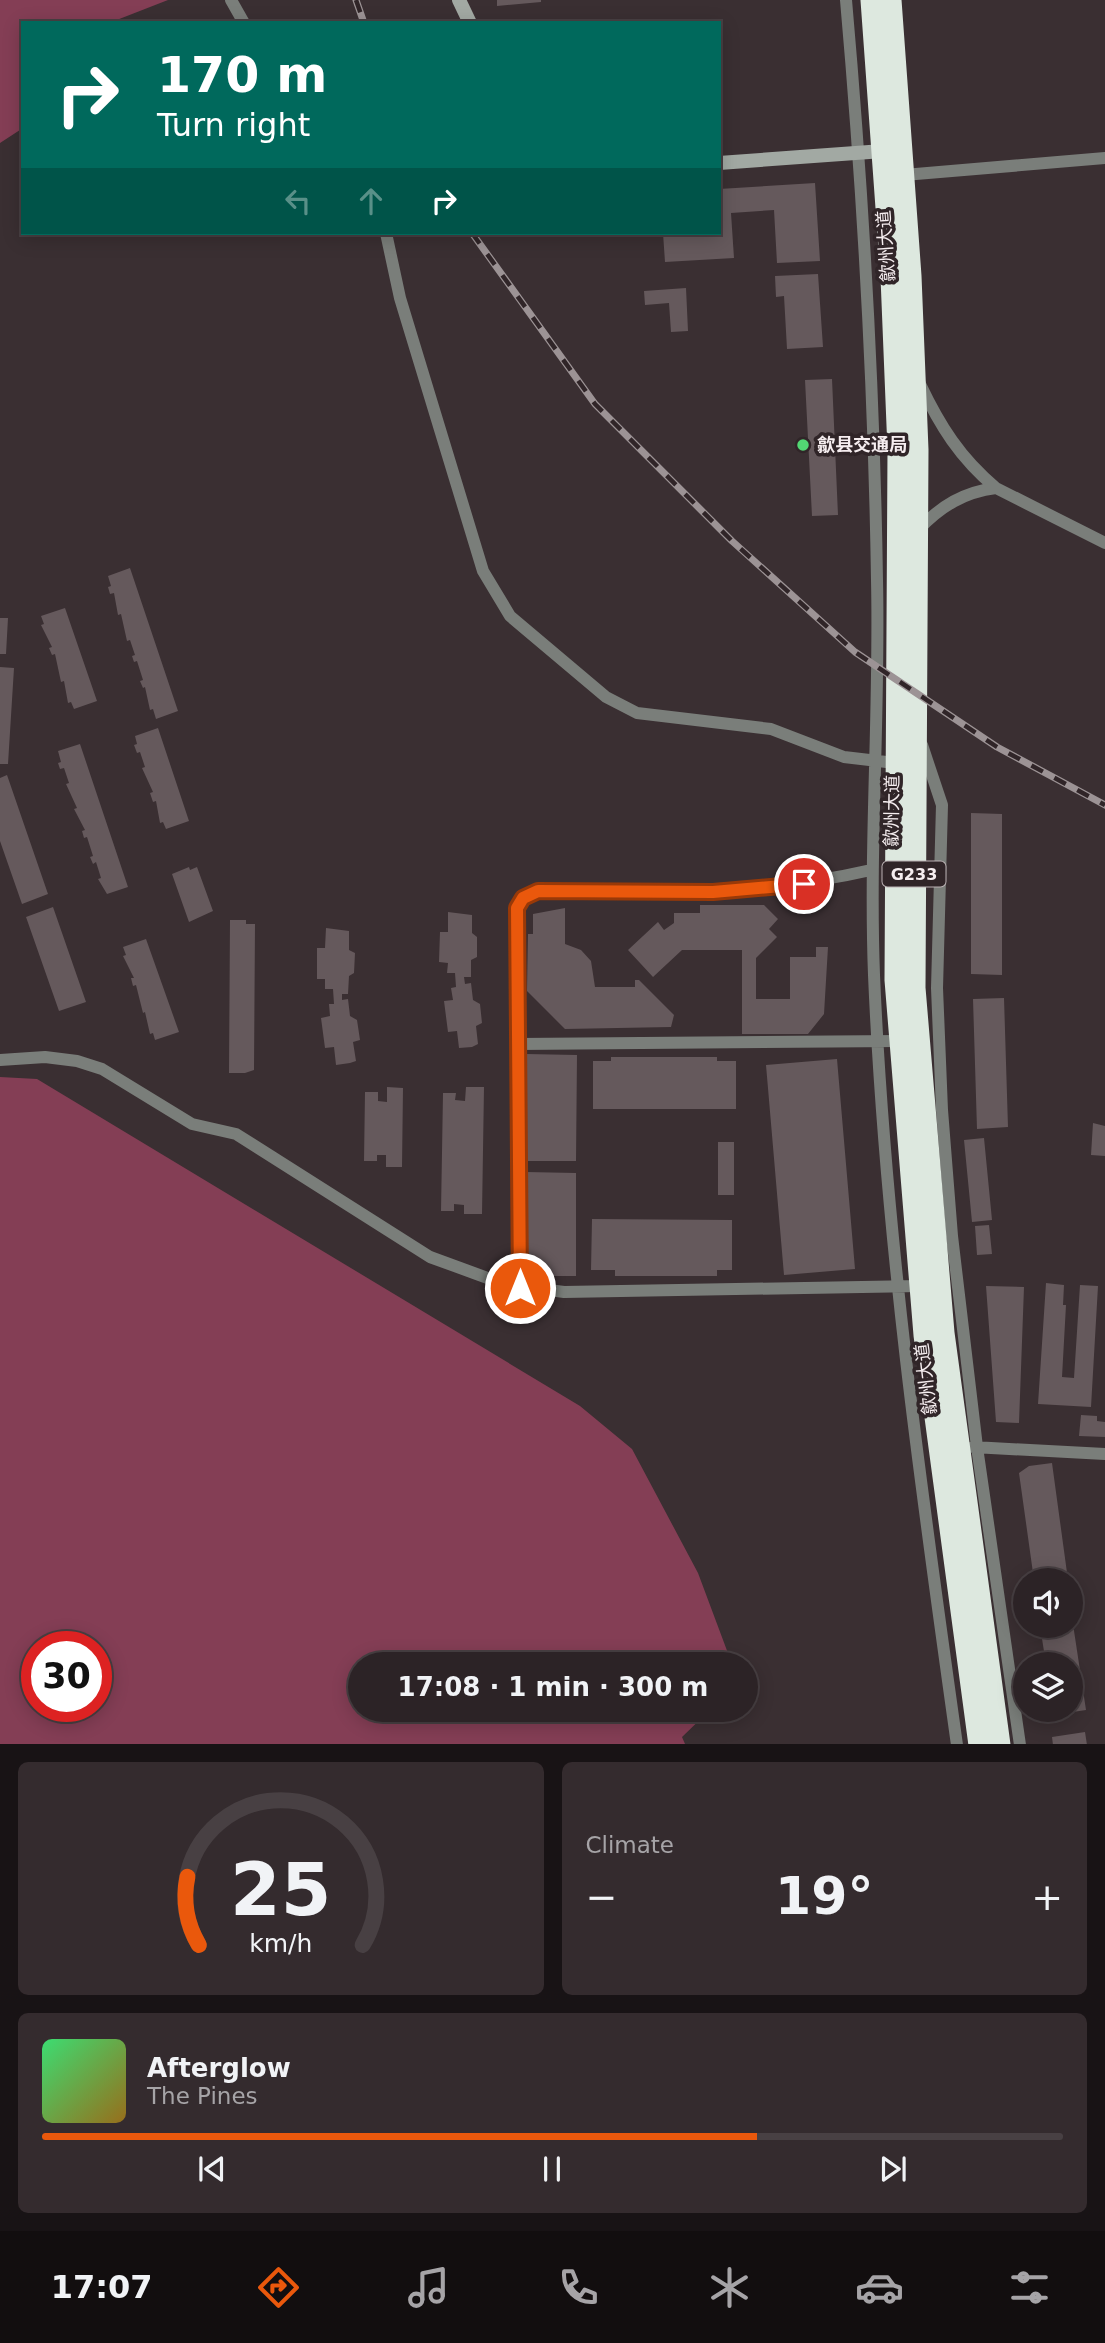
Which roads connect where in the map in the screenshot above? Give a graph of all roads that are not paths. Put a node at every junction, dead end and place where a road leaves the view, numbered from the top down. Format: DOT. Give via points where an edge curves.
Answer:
graph roads {
  1 [pos="231,0"];
  2 [pos="459,0"];
  3 [pos="846,0"];
  4 [pos="871,0"];
  5 [pos="891,0"];
  6 [pos="243,21"];
  7 [pos="469,21"];
  8 [pos="883,151"];
  9 [pos="858,153"];
  10 [pos="1105,158"];
  11 [pos="721,163"];
  12 [pos="904,175"];
  13 [pos="386,235"];
  14 [pos="916,374"];
  15 [pos="996,488"];
  16 [pos="919,529"];
  17 [pos="1105,543"];
  18 [pos="874,762"];
  19 [pos="895,763"];
  20 [pos="871,870"];
  21 [pos="888,1041"];
  22 [pos="518,1044"];
  23 [pos="0,1060"];
  24 [pos="897,1286"];
  25 [pos="919,1286"];
  26 [pos="520,1288"];
  27 [pos="967,1447"];
  28 [pos="1105,1454"];
  29 [pos="957,1744"];
  30 [pos="979,1744"];
  31 [pos="1000,1744"];
  32 [pos="1020,1744"];
  1 -- 6 [label="street"];
  2 -- 7 [label="street"];
  3 -- 9 [label="street"];
  4 -- 8 [label="highway, 歙州大道 / G233"];
  5 -- 12 [label="highway, 歙州大道 / G233"];
  8 -- 9 [label="street"];
  8 -- 19 [label="highway, 歙州大道 / G233" via="898,450"];
  9 -- 11 [label="street"];
  9 -- 18 [label="street" via="878,583"];
  10 -- 12 [label="street"];
  12 -- 14 [label="highway, 歙州大道 / G233"];
  13 -- 18 [label="street" via="400,298 483,571 510,616 606,697 637,713 771,729 830,753"];
  14 -- 15 [label="street" via="947,436"];
  14 -- 16 [label="highway, 歙州大道 / G233"];
  15 -- 16 [label="street" via="960,497"];
  15 -- 17 [label="street"];
  16 -- 27 [label="highway, 歙州大道 / G233" via="915,988 932,1215"];
  18 -- 19 [label="street"];
  18 -- 20 [label="street"];
  19 -- 21 [label="highway, 歙州大道 / G233"];
  20 -- 21 [label="street"];
  20 -- 22 [label="street" via="822,882 753,890 538,891 528,895 517,908"];
  21 -- 22 [label="street"];
  21 -- 24 [label="street"];
  21 -- 25 [label="highway, 歙州大道 / G233"];
  22 -- 26 [label="street"];
  23 -- 26 [label="street" via="45,1057 102,1069 192,1124 236,1134 429,1257"];
  24 -- 25 [label="street"];
  24 -- 26 [label="street" via="564,1292"];
  24 -- 29 [label="street"];
  25 -- 30 [label="highway, 歙州大道 / G233"];
  27 -- 28 [label="street"];
  27 -- 31 [label="highway, 歙州大道 / G233"];
  27 -- 32 [label="street"];
}
